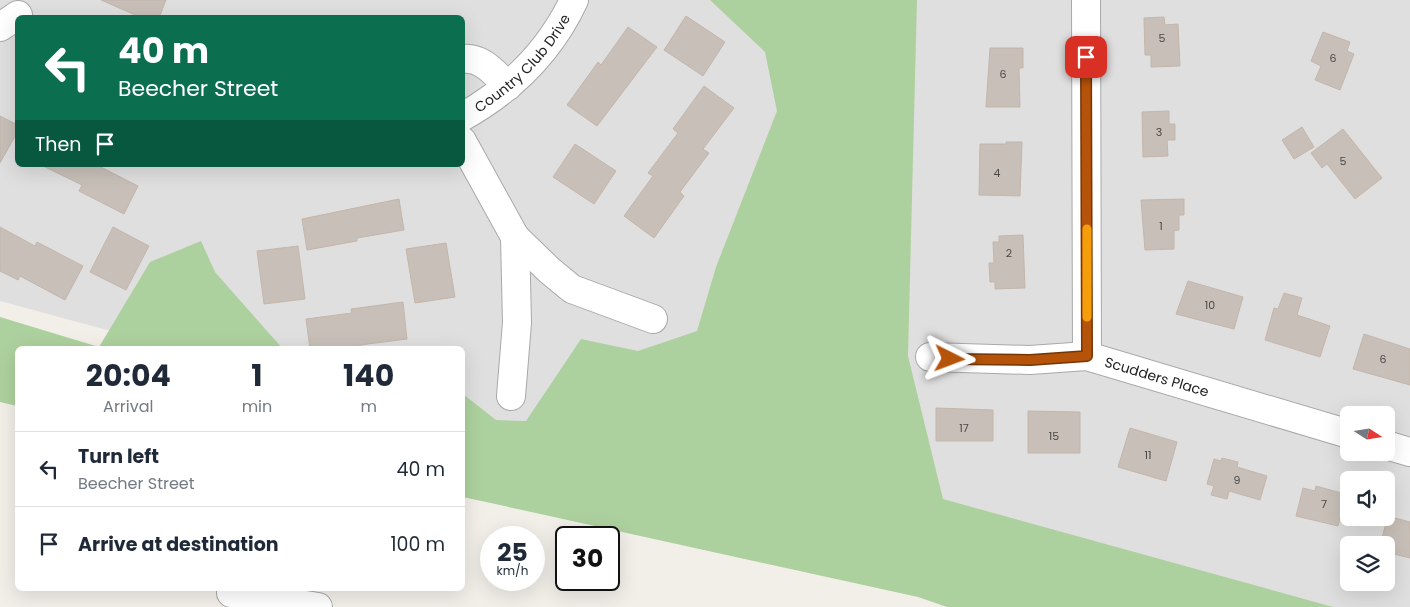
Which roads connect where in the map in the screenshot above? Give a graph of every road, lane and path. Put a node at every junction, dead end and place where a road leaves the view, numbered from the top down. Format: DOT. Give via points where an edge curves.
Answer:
graph roads {
  1 [pos="574,0"];
  2 [pos="1086,0"];
  3 [pos="465,59"];
  4 [pos="508,86"];
  5 [pos="465,115"];
  6 [pos="465,146"];
  7 [pos="515,237"];
  8 [pos="653,319"];
  9 [pos="1087,356"];
  10 [pos="930,357"];
  11 [pos="511,396"];
  12 [pos="1340,431"];
  13 [pos="1395,448"];
  14 [pos="1410,452"];
  15 [pos="231,593"];
  16 [pos="318,607"];
  1 -- 4 [label="street, Country Club Drive" via="547,47"];
  2 -- 9 [label="street"];
  3 -- 4 [label="street" via="486,64"];
  4 -- 5 [label="street, Country Club Drive"];
  6 -- 7 [label="street"];
  7 -- 8 [label="street" via="572,289"];
  7 -- 11 [label="street" via="517,323"];
  9 -- 10 [label="street, Scudders Place" via="1030,360"];
  9 -- 12 [label="street, Scudders Place"];
  13 -- 14 [label="street"];
  15 -- 16 [label="street"];
}
